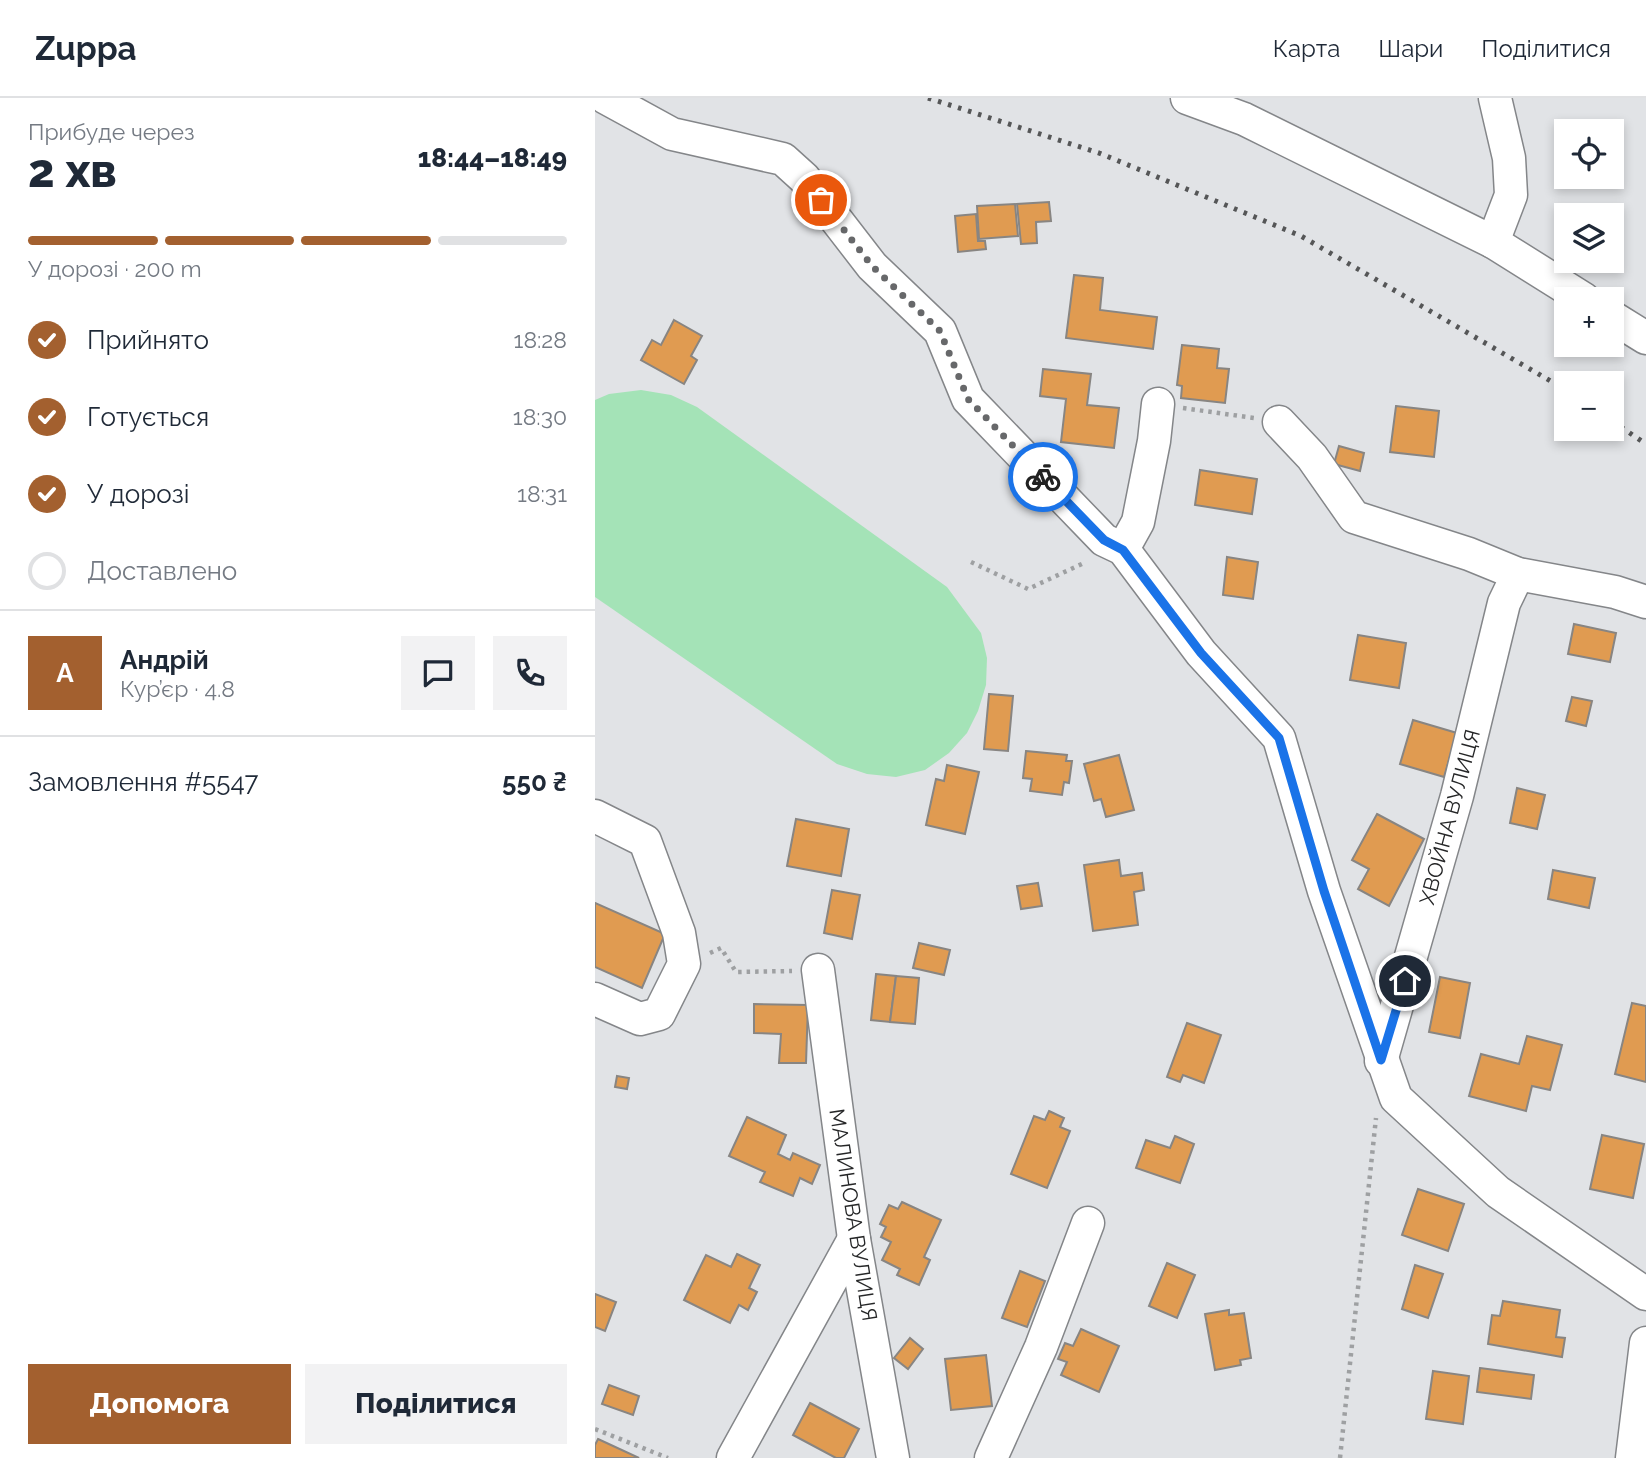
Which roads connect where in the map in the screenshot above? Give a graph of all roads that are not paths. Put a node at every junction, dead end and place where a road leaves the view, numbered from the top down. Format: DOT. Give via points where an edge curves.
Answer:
graph roads {
  1 [pos="607,98"];
  2 [pos="1187,98"];
  3 [pos="1495,98"];
  4 [pos="1493,242"];
  5 [pos="1565,287"];
  6 [pos="1624,324"];
  7 [pos="1646,338"];
  8 [pos="1158,404"];
  9 [pos="1279,422"];
  10 [pos="1123,550"];
  11 [pos="1518,573"];
  12 [pos="1646,602"];
  13 [pos="595,816"];
  14 [pos="818,970"];
  15 [pos="595,999"];
  16 [pos="1381,1060"];
  17 [pos="1089,1223"];
  18 [pos="854,1239"];
  19 [pos="1646,1294"];
  20 [pos="1646,1343"];
  21 [pos="733,1458"];
  22 [pos="893,1458"];
  23 [pos="991,1458"];
  24 [pos="1632,1458"];
  1 -- 10 [label="street" via="672,134 783,159 804,178 872,266 940,331 968,399 1104,540"];
  2 -- 4 [label="street" via="1244,119"];
  3 -- 4 [label="street" via="1510,158 1511,195"];
  4 -- 5 [label="street"];
  6 -- 7 [label="street"];
  8 -- 10 [label="street" via="1138,522"];
  9 -- 11 [label="street" via="1312,457 1354,517"];
  10 -- 16 [label="street" via="1201,653 1279,738"];
  11 -- 12 [label="street"];
  11 -- 16 [label="street, ХВОЙНА ВУЛИЦЯ" via="1504,603 1457,796"];
  13 -- 15 [label="street" via="645,841 679,933 684,964 659,1014 640,1019"];
  14 -- 18 [label="street, МАЛИНОВА ВУЛИЦЯ"];
  16 -- 19 [label="street" via="1396,1098 1497,1192"];
  17 -- 23 [label="street"];
  18 -- 21 [label="street"];
  18 -- 22 [label="street, МАЛИНОВА ВУЛИЦЯ"];
  20 -- 24 [label="street"];
}
